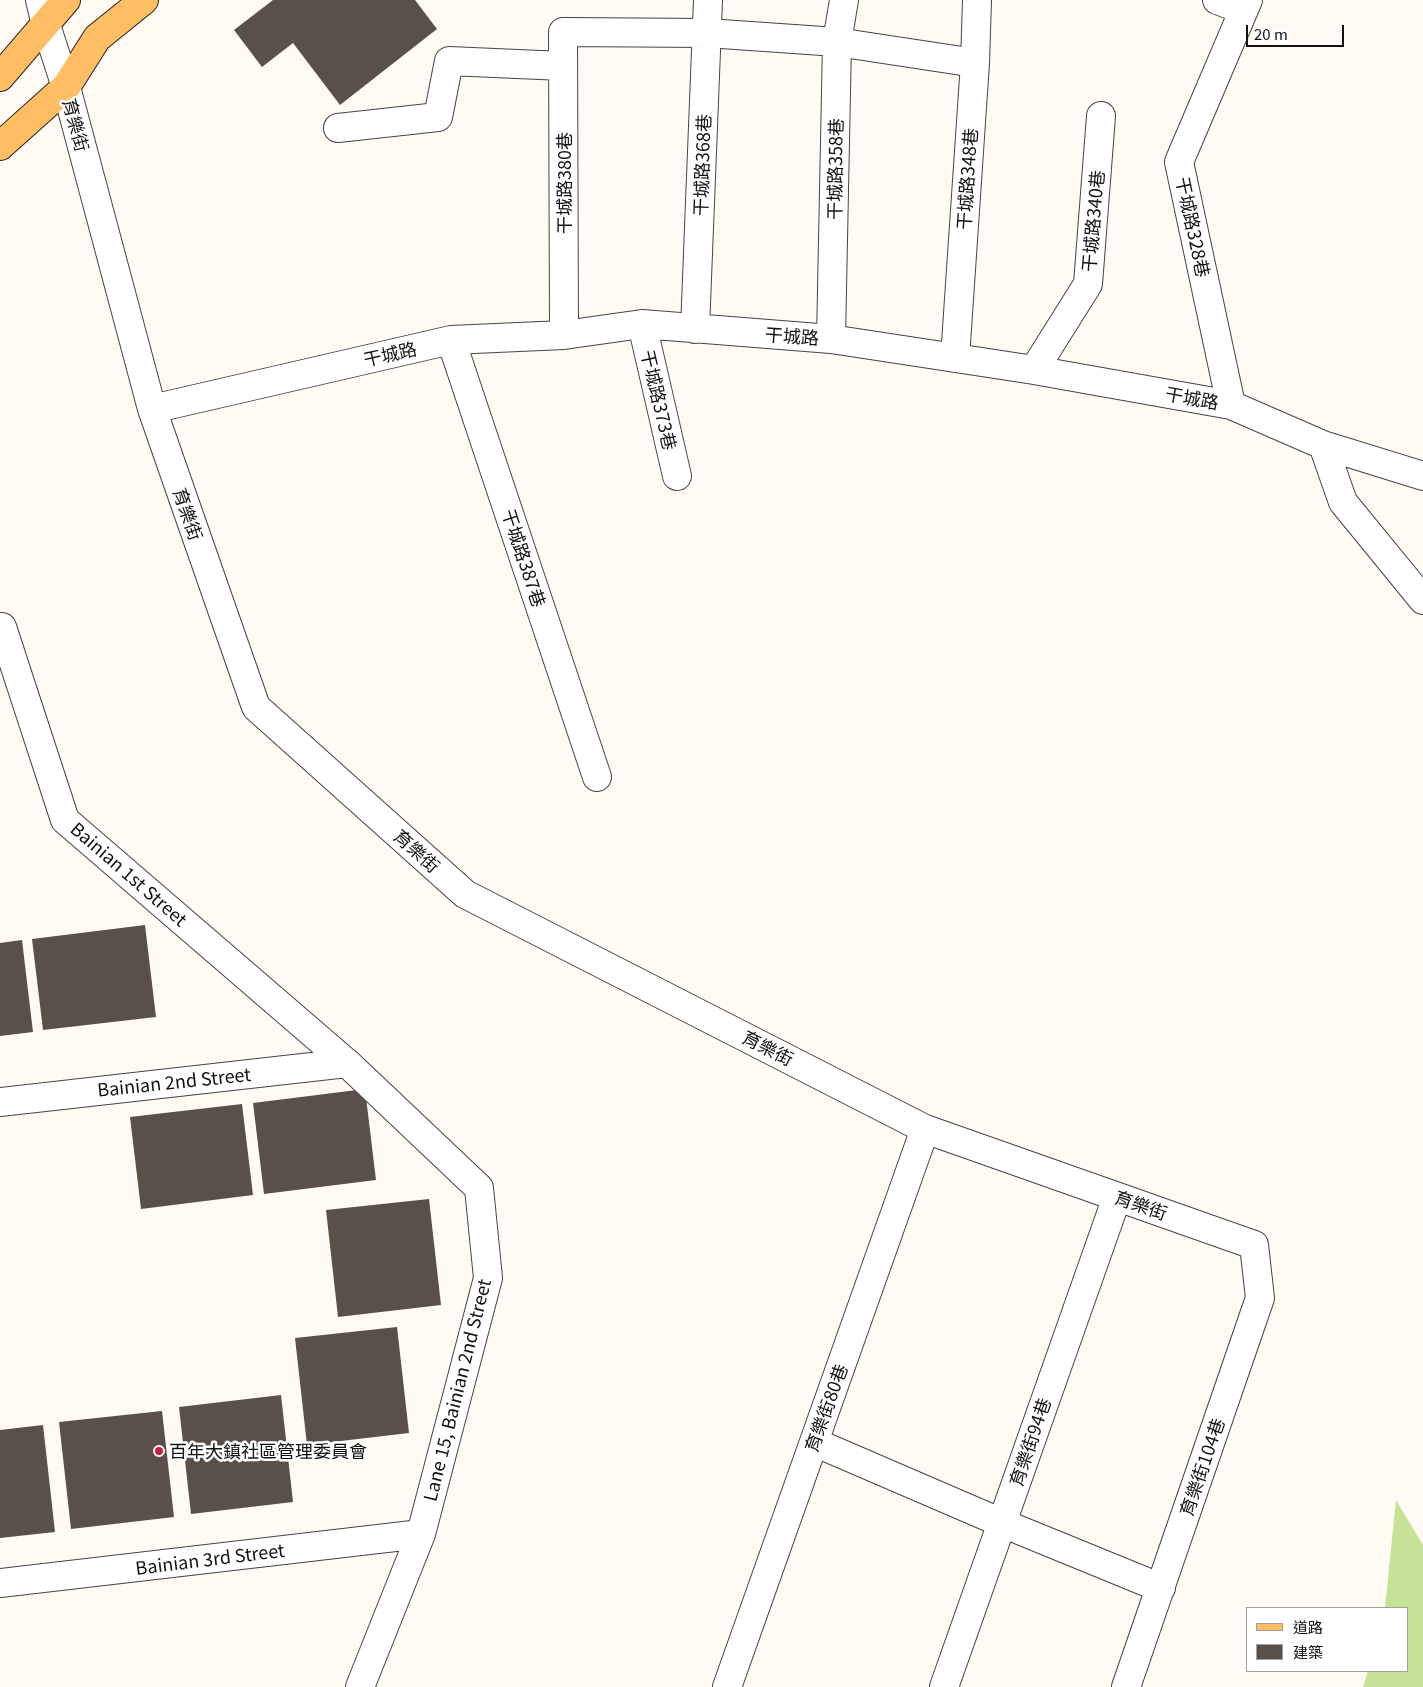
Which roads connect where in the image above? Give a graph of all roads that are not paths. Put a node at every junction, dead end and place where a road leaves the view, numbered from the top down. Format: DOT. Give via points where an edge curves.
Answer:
graph roads {
  1 [pos="66,0"];
  2 [pos="144,0"];
  3 [pos="708,0"];
  4 [pos="844,0"];
  5 [pos="977,0"];
  6 [pos="1217,0"];
  7 [pos="1246,5"];
  8 [pos="43,12"];
  9 [pos="707,33"];
  10 [pos="837,42"];
  11 [pos="975,63"];
  12 [pos="563,66"];
  13 [pos="0,77"];
  14 [pos="66,87"];
  15 [pos="1101,116"];
  16 [pos="338,128"];
  17 [pos="0,146"];
  18 [pos="642,324"];
  19 [pos="695,329"];
  20 [pos="564,335"];
  21 [pos="831,339"];
  22 [pos="451,340"];
  23 [pos="955,358"];
  24 [pos="1034,370"];
  25 [pos="1231,405"];
  26 [pos="152,409"];
  27 [pos="1323,445"];
  28 [pos="677,476"];
  29 [pos="1423,476"];
  30 [pos="1423,600"];
  31 [pos="0,627"];
  32 [pos="597,777"];
  33 [pos="347,1063"];
  34 [pos="0,1102"];
  35 [pos="925,1129"];
  36 [pos="1117,1197"];
  37 [pos="1254,1245"];
  38 [pos="814,1442"];
  39 [pos="1002,1523"];
  40 [pos="421,1534"];
  41 [pos="0,1583"];
  42 [pos="1161,1588"];
  43 [pos="360,1687"];
  44 [pos="727,1687"];
  45 [pos="944,1687"];
  46 [pos="1126,1687"];
  1 -- 8 [label="main road"];
  2 -- 14 [label="main road" via="97,38"];
  3 -- 9 [label="street, 干城路368巷"];
  4 -- 10 [label="street, 干城路358巷"];
  5 -- 11 [label="street, 干城路348巷"];
  6 -- 7 [label="street"];
  7 -- 25 [label="street, 干城路328巷" via="1180,162"];
  8 -- 13 [label="main road"];
  8 -- 14 [label="street, 育樂街"];
  9 -- 10 [label="street"];
  9 -- 12 [label="street, 干城路380巷" via="563,32"];
  9 -- 19 [label="street, 干城路368巷"];
  10 -- 11 [label="street"];
  10 -- 21 [label="street, 干城路358巷"];
  11 -- 23 [label="street, 干城路348巷"];
  12 -- 16 [label="street" via="449,61 438,117"];
  12 -- 20 [label="street, 干城路380巷"];
  14 -- 17 [label="main road"];
  14 -- 26 [label="street, 育樂街"];
  15 -- 24 [label="street, 干城路340巷" via="1088,284"];
  18 -- 19 [label="street, 干城路"];
  18 -- 20 [label="street, 干城路"];
  18 -- 28 [label="street, 干城路373巷"];
  19 -- 21 [label="street, 干城路"];
  20 -- 22 [label="street, 干城路"];
  21 -- 23 [label="street, 干城路"];
  22 -- 26 [label="street, 干城路"];
  22 -- 32 [label="street, 干城路387巷"];
  23 -- 24 [label="street, 干城路"];
  24 -- 25 [label="street, 干城路"];
  25 -- 27 [label="street, 干城路"];
  26 -- 35 [label="street, 育樂街" via="256,707 466,894"];
  27 -- 29 [label="street, 干城路"];
  27 -- 30 [label="street" via="1344,502"];
  31 -- 33 [label="street, Bainian 1st Street" via="65,820"];
  33 -- 34 [label="street, Bainian 2nd Street"];
  33 -- 40 [label="street, Lane 15, Bainian 2nd Street" via="479,1188 488,1278"];
  35 -- 36 [label="street, 育樂街"];
  35 -- 38 [label="street, 育樂街80巷"];
  36 -- 37 [label="street, 育樂街"];
  36 -- 39 [label="street, 育樂街94巷"];
  37 -- 42 [label="street, 育樂街104巷" via="1260,1298"];
  38 -- 39 [label="street"];
  38 -- 44 [label="street, 育樂街80巷"];
  39 -- 42 [label="street"];
  39 -- 45 [label="street, 育樂街94巷"];
  40 -- 41 [label="street, Bainian 3rd Street"];
  40 -- 43 [label="street, Lane 15, Bainian 2nd Street"];
  42 -- 46 [label="street, 育樂街104巷"];
}
